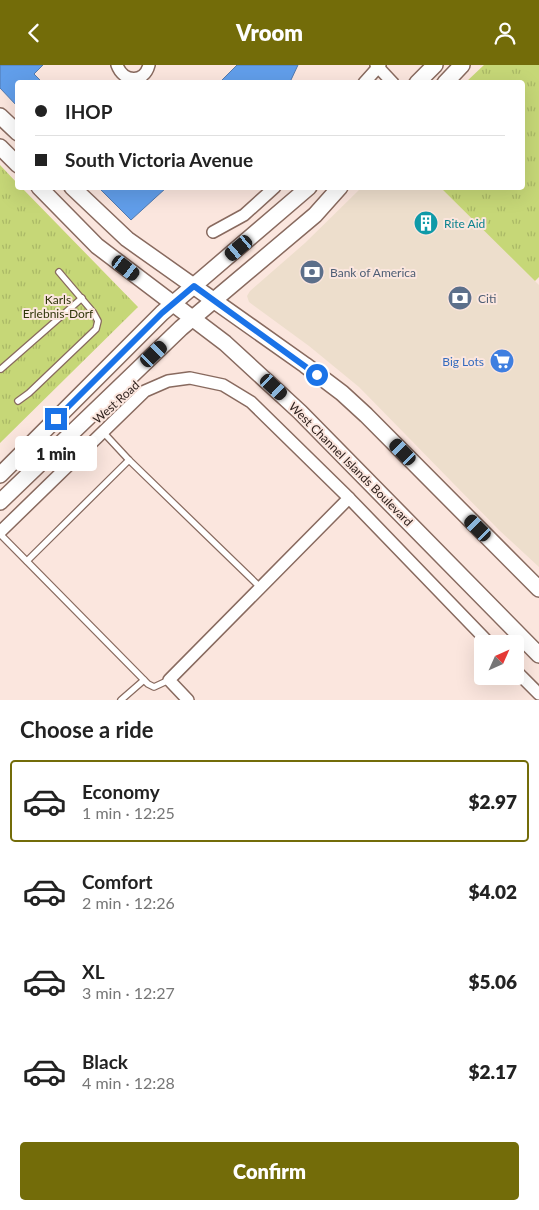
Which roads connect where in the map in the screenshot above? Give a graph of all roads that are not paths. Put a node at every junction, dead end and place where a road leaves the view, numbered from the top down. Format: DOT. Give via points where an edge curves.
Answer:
graph roads {
  1 [pos="117,65"];
  2 [pos="149,65"];
  3 [pos="435,65"];
  4 [pos="462,65"];
  5 [pos="378,66"];
  6 [pos="366,80"];
  7 [pos="390,80"];
  8 [pos="420,80"];
  9 [pos="447,80"];
  10 [pos="0,116"];
  11 [pos="15,130"];
  12 [pos="0,147"];
  13 [pos="15,162"];
  14 [pos="42,190"];
  15 [pos="75,190"];
  16 [pos="272,190"];
  17 [pos="306,190"];
  18 [pos="337,190"];
  19 [pos="213,233"];
  20 [pos="59,272"];
  21 [pos="194,286"];
  22 [pos="82,298"];
  23 [pos="214,300"];
  24 [pos="173,303"];
  25 [pos="192,318"];
  26 [pos="1,369"];
  27 [pos="18,401"];
  28 [pos="103,432"];
  29 [pos="130,460"];
  30 [pos="0,475"];
  31 [pos="349,498"];
  32 [pos="0,502"];
  33 [pos="0,533"];
  34 [pos="28,561"];
  35 [pos="261,587"];
  36 [pos="539,589"];
  37 [pos="481,635"];
  38 [pos="539,655"];
  39 [pos="524,678"];
  40 [pos="144,680"];
  41 [pos="169,680"];
  42 [pos="539,694"];
  43 [pos="121,700"];
  44 [pos="188,700"];
  1 -- 2 [label="street" via="125,77 133,80 141,77"];
  3 -- 8 [label="main road"];
  4 -- 9 [label="main road"];
  5 -- 6 [label="street"];
  5 -- 7 [label="street"];
  10 -- 11 [label="main road"];
  12 -- 13 [label="main road"];
  14 -- 24 [label="main road, West Channel Islands Boulevard" via="97,246"];
  15 -- 21 [label="main road" via="127,239"];
  16 -- 19 [label="street" via="244,215"];
  17 -- 21 [label="main road"];
  18 -- 23 [label="main road" via="315,215"];
  20 -- 22 [label="lane"];
  21 -- 23 [label="main road"];
  21 -- 24 [label="main road"];
  22 -- 26 [label="lane"];
  22 -- 27 [label="lane" via="98,321 96,329"];
  23 -- 25 [label="main road"];
  23 -- 36 [label="main road" via="366,415"];
  24 -- 25 [label="main road, West Channel Islands Boulevard"];
  24 -- 30 [label="main road"];
  25 -- 32 [label="main road"];
  25 -- 38 [label="main road, West Channel Islands Boulevard" via="225,343 300,412"];
  28 -- 29 [label="lane"];
  28 -- 31 [label="street, West Road" via="145,391 168,381 190,378 224,385 250,402"];
  28 -- 33 [label="street, West Road"];
  29 -- 34 [label="lane"];
  29 -- 35 [label="lane"];
  31 -- 35 [label="street"];
  31 -- 37 [label="street, West Road"];
  33 -- 34 [label="lane"];
  34 -- 40 [label="lane"];
  35 -- 41 [label="street"];
  39 -- 42 [label="street"];
  40 -- 41 [label="lane" via="154,687"];
  40 -- 43 [label="lane"];
  41 -- 44 [label="street"];
}
